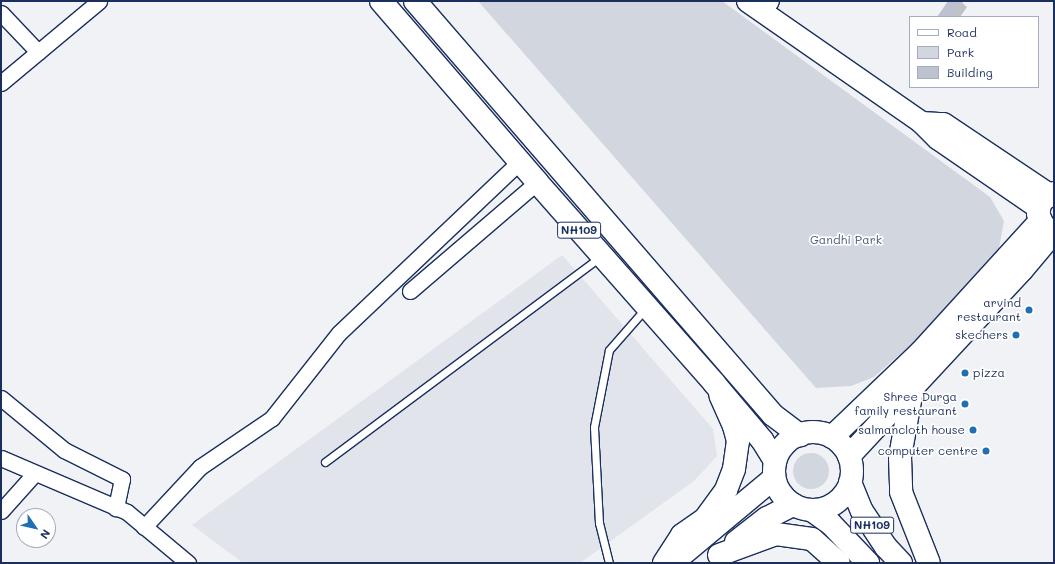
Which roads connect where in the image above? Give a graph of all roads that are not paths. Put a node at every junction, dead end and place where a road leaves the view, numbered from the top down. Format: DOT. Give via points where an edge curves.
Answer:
graph roads {
  1 [pos="98,1"];
  2 [pos="381,1"];
  3 [pos="414,1"];
  4 [pos="747,1"];
  5 [pos="767,7"];
  6 [pos="1,13"];
  7 [pos="38,52"];
  8 [pos="1,83"];
  9 [pos="519,162"];
  10 [pos="536,182"];
  11 [pos="1048,213"];
  12 [pos="602,256"];
  13 [pos="410,291"];
  14 [pos="647,308"];
  15 [pos="923,364"];
  16 [pos="714,383"];
  17 [pos="912,389"];
  18 [pos="1,398"];
  19 [pos="800,435"];
  20 [pos="832,437"];
  21 [pos="849,456"];
  22 [pos="1,458"];
  23 [pos="325,462"];
  24 [pos="774,470"];
  25 [pos="35,473"];
  26 [pos="850,482"];
  27 [pos="116,508"];
  28 [pos="803,508"];
  29 [pos="1,511"];
  30 [pos="144,527"];
  31 [pos="713,559"];
  32 [pos="678,561"];
  33 [pos="188,563"];
  34 [pos="609,563"];
  35 [pos="839,563"];
  36 [pos="868,563"];
  37 [pos="901,563"];
  38 [pos="929,563"];
  1 -- 7 [label="street"];
  2 -- 9 [label="main road, NH109"];
  3 -- 19 [label="main road, NH109" via="773,416"];
  4 -- 5 [label="street"];
  5 -- 11 [label="street" via="921,122 943,123"];
  6 -- 7 [label="street"];
  7 -- 8 [label="street"];
  9 -- 10 [label="main road, NH109"];
  9 -- 30 [label="street" via="339,333 272,418 200,467"];
  10 -- 12 [label="main road, NH109"];
  10 -- 13 [label="street"];
  11 -- 15 [label="main road"];
  12 -- 14 [label="main road, NH109"];
  12 -- 23 [label="lane"];
  14 -- 16 [label="main road, NH109"];
  14 -- 34 [label="lane" via="609,350 594,427 599,523"];
  15 -- 17 [label="main road"];
  15 -- 20 [label="main road"];
  16 -- 24 [label="main road, NH109" via="762,440"];
  16 -- 32 [label="main road" via="734,426 738,441 734,469 726,490 705,519 682,535"];
  17 -- 21 [label="main road"];
  17 -- 38 [label="main road" via="900,457 901,492"];
  18 -- 27 [label="street" via="64,450 122,479"];
  19 -- 20 [label="main road" via="816,432"];
  19 -- 24 [label="main road" via="782,446"];
  20 -- 21 [label="main road" via="842,445"];
  21 -- 26 [label="main road, NH109" via="852,469"];
  22 -- 25 [label="street"];
  24 -- 28 [label="main road, NH109" via="780,493"];
  24 -- 32 [label="main road"];
  25 -- 27 [label="street"];
  25 -- 29 [label="street"];
  26 -- 28 [label="main road" via="837,502"];
  26 -- 37 [label="main road, NH109" via="862,511 886,547"];
  27 -- 30 [label="street" via="127,512"];
  28 -- 31 [label="main road" via="767,518"];
  28 -- 36 [label="main road, NH109" via="831,524"];
  30 -- 33 [label="street"];
  31 -- 35 [label="main road" via="776,534 812,539"];
}
